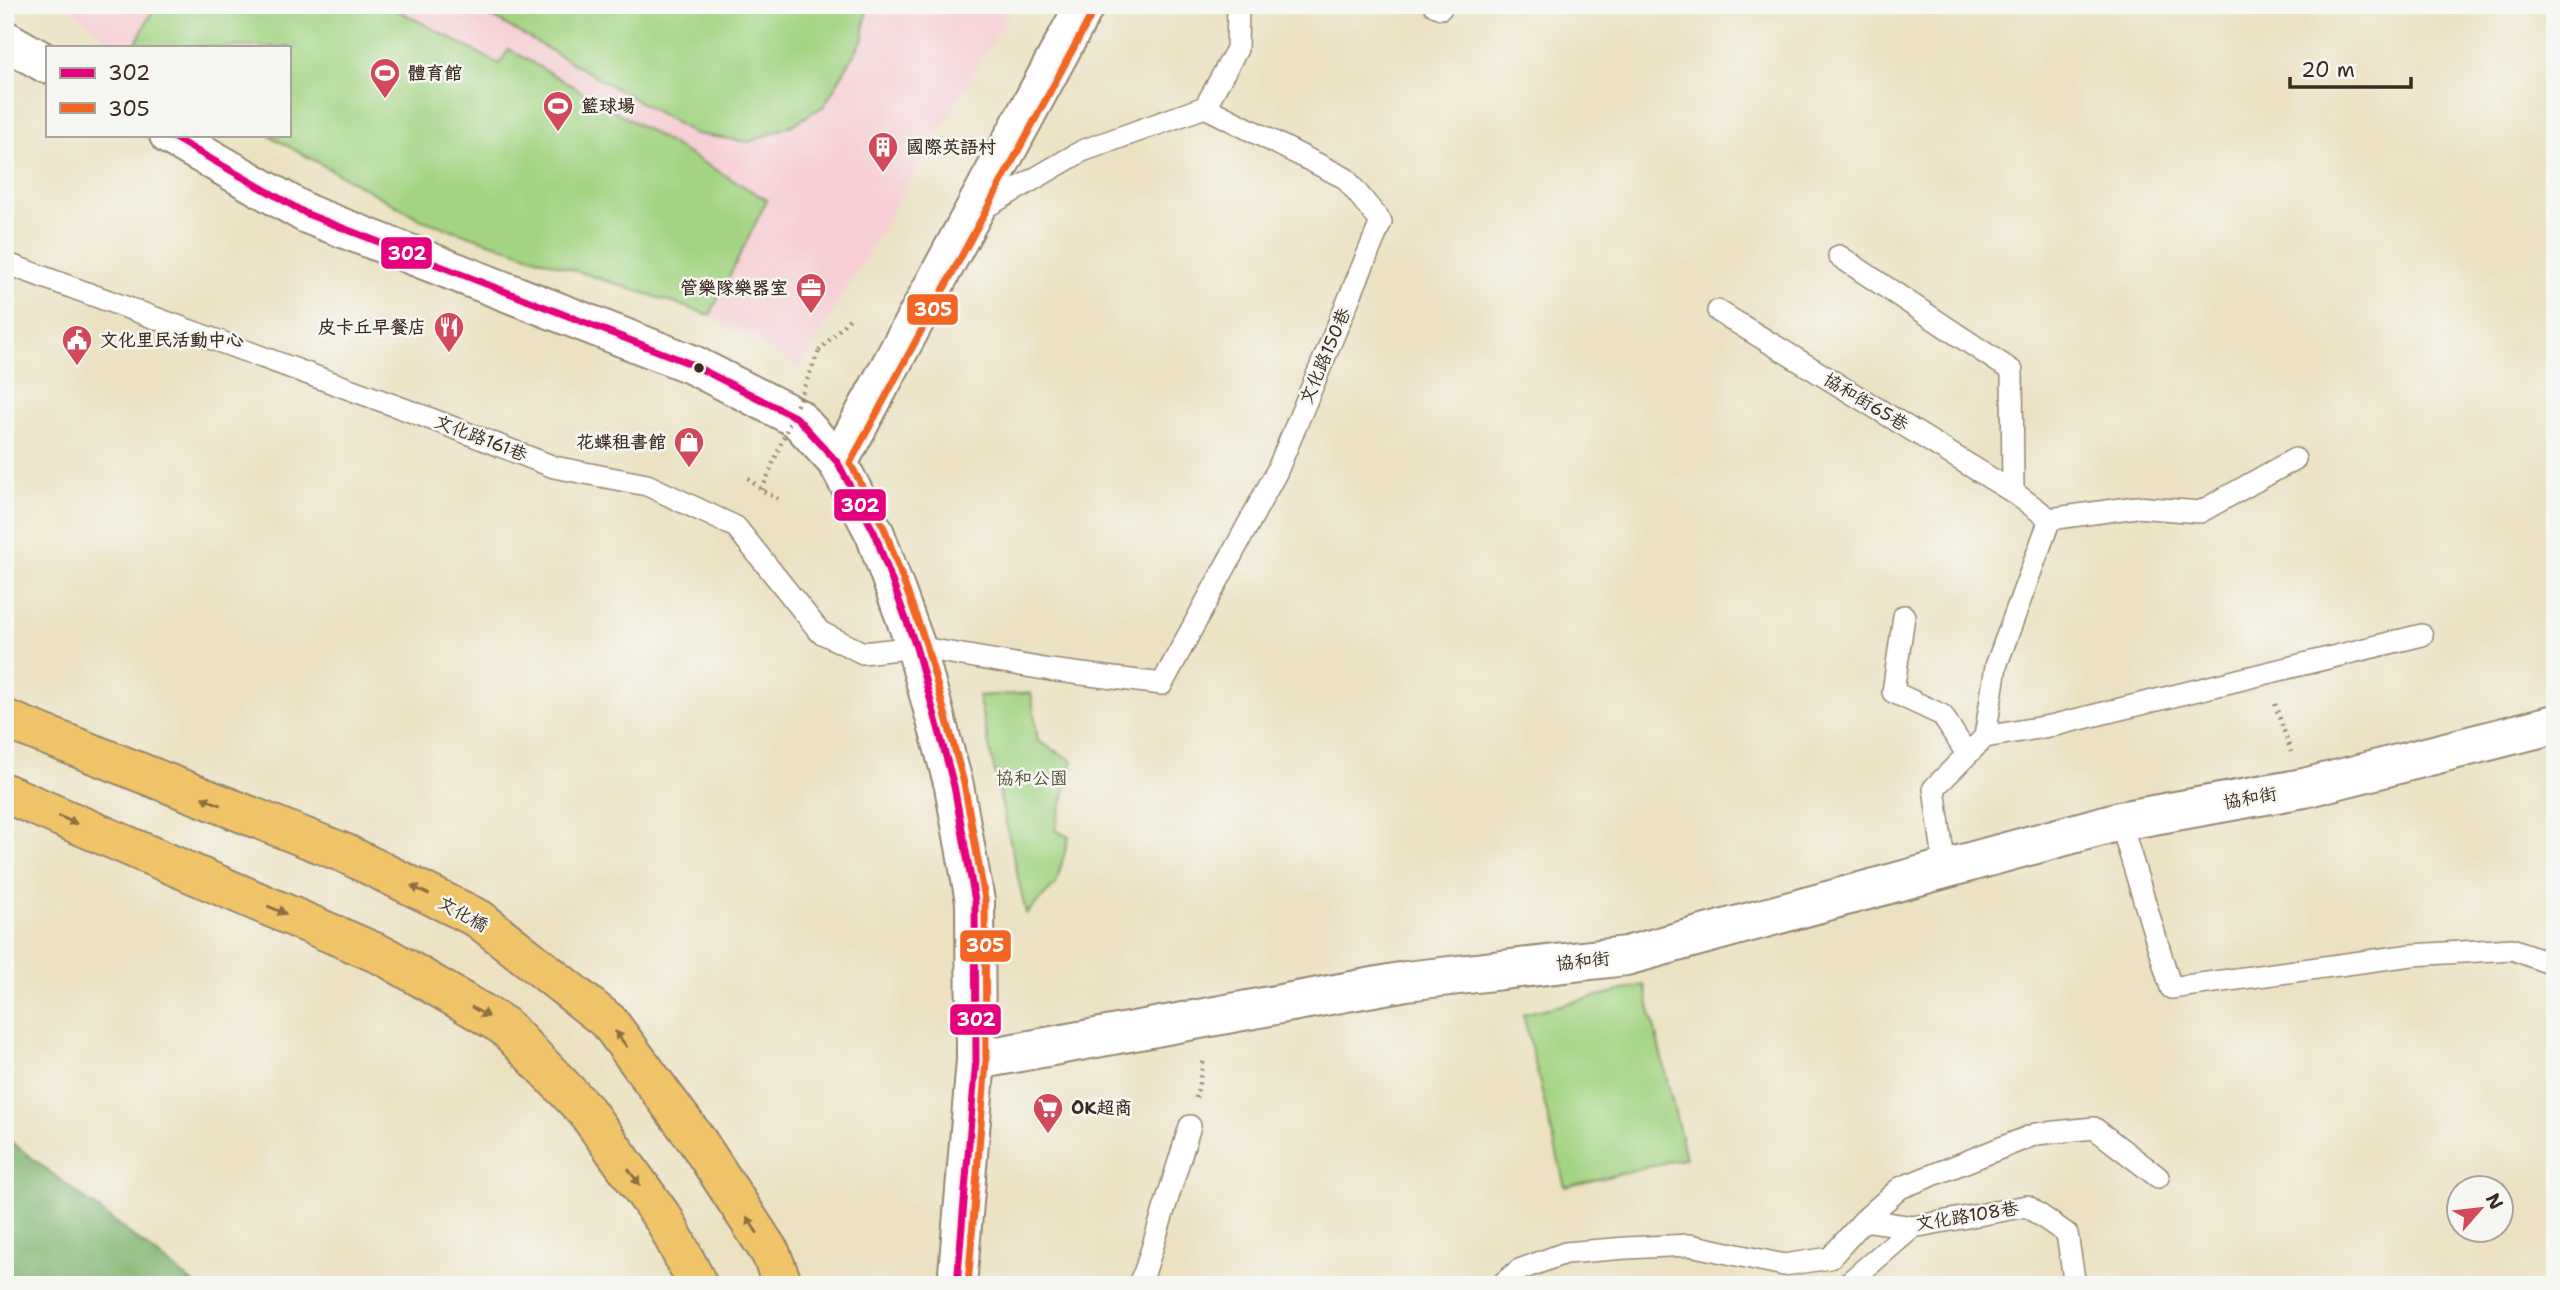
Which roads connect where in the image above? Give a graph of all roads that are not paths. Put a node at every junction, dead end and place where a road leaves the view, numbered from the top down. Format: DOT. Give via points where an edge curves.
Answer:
graph roads {
  1 [pos="1085,5"];
  2 [pos="1237,5"];
  3 [pos="1434,5"];
  4 [pos="1442,5"];
  5 [pos="5,40"];
  6 [pos="46,63"];
  7 [pos="1205,107"];
  8 [pos="171,136"];
  9 [pos="974,214"];
  10 [pos="1839,256"];
  11 [pos="5,263"];
  12 [pos="1718,311"];
  13 [pos="2295,459"];
  14 [pos="838,463"];
  15 [pos="2013,492"];
  16 [pos="2050,519"];
  17 [pos="1904,616"];
  18 [pos="2422,635"];
  19 [pos="916,647"];
  20 [pos="5,719"];
  21 [pos="2555,724"];
  22 [pos="1985,737"];
  23 [pos="1967,754"];
  24 [pos="5,793"];
  25 [pos="2120,821"];
  26 [pos="1945,869"];
  27 [pos="2555,965"];
  28 [pos="976,1060"];
  29 [pos="1190,1126"];
  30 [pos="2158,1177"];
  31 [pos="1864,1220"];
  32 [pos="1913,1227"];
  33 [pos="1147,1280"];
  34 [pos="698,1285"];
  35 [pos="783,1285"];
  36 [pos="957,1285"];
  37 [pos="1501,1285"];
  38 [pos="1846,1285"];
  39 [pos="2075,1285"];
  1 -- 9 [label="street"];
  2 -- 7 [label="lane" via="1237,49"];
  3 -- 4 [label="lane"];
  5 -- 6 [label="street"];
  7 -- 9 [label="lane" via="1082,151"];
  7 -- 19 [label="lane, 文化路150巷" via="1345,178 1381,222 1270,483 1162,684"];
  8 -- 14 [label="street" via="307,214 725,380 797,418"];
  9 -- 14 [label="street"];
  10 -- 15 [label="lane" via="2012,371"];
  11 -- 19 [label="lane, 文化路161巷" via="554,467 647,485 736,527 820,632 863,653"];
  12 -- 15 [label="lane, 協和街65巷"];
  13 -- 16 [label="lane" via="2200,512 2136,507"];
  14 -- 19 [label="street" via="875,534"];
  15 -- 16 [label="lane, 協和街65巷"];
  16 -- 22 [label="lane" via="1996,666"];
  17 -- 23 [label="lane" via="1893,692 1942,715"];
  18 -- 22 [label="lane"];
  19 -- 28 [label="street" via="954,786 975,901"];
  35 -- 20 [label="main road, 文化橋, one-way" via="771,1254 698,1142 609,1022 479,919 344,853"];
  21 -- 25 [label="street, 協和街" via="2304,788"];
  22 -- 23 [label="lane"];
  23 -- 26 [label="lane" via="1934,788"];
  24 -- 34 [label="main road, one-way" via="386,957 504,1026 586,1111 665,1220"];
  25 -- 26 [label="street, 協和街"];
  25 -- 27 [label="lane" via="2171,988 2412,955 2512,949"];
  26 -- 28 [label="street, 協和街" via="1626,956 1406,981"];
  28 -- 36 [label="street"];
  29 -- 33 [label="lane"];
  30 -- 31 [label="lane" via="2094,1128 2036,1134 1900,1188"];
  31 -- 32 [label="lane, 文化路108巷"];
  31 -- 37 [label="lane" via="1830,1258 1784,1265 1690,1245 1565,1253 1519,1270"];
  32 -- 38 [label="lane"];
  32 -- 39 [label="lane, 文化路108巷" via="2027,1206 2067,1234"];
}
